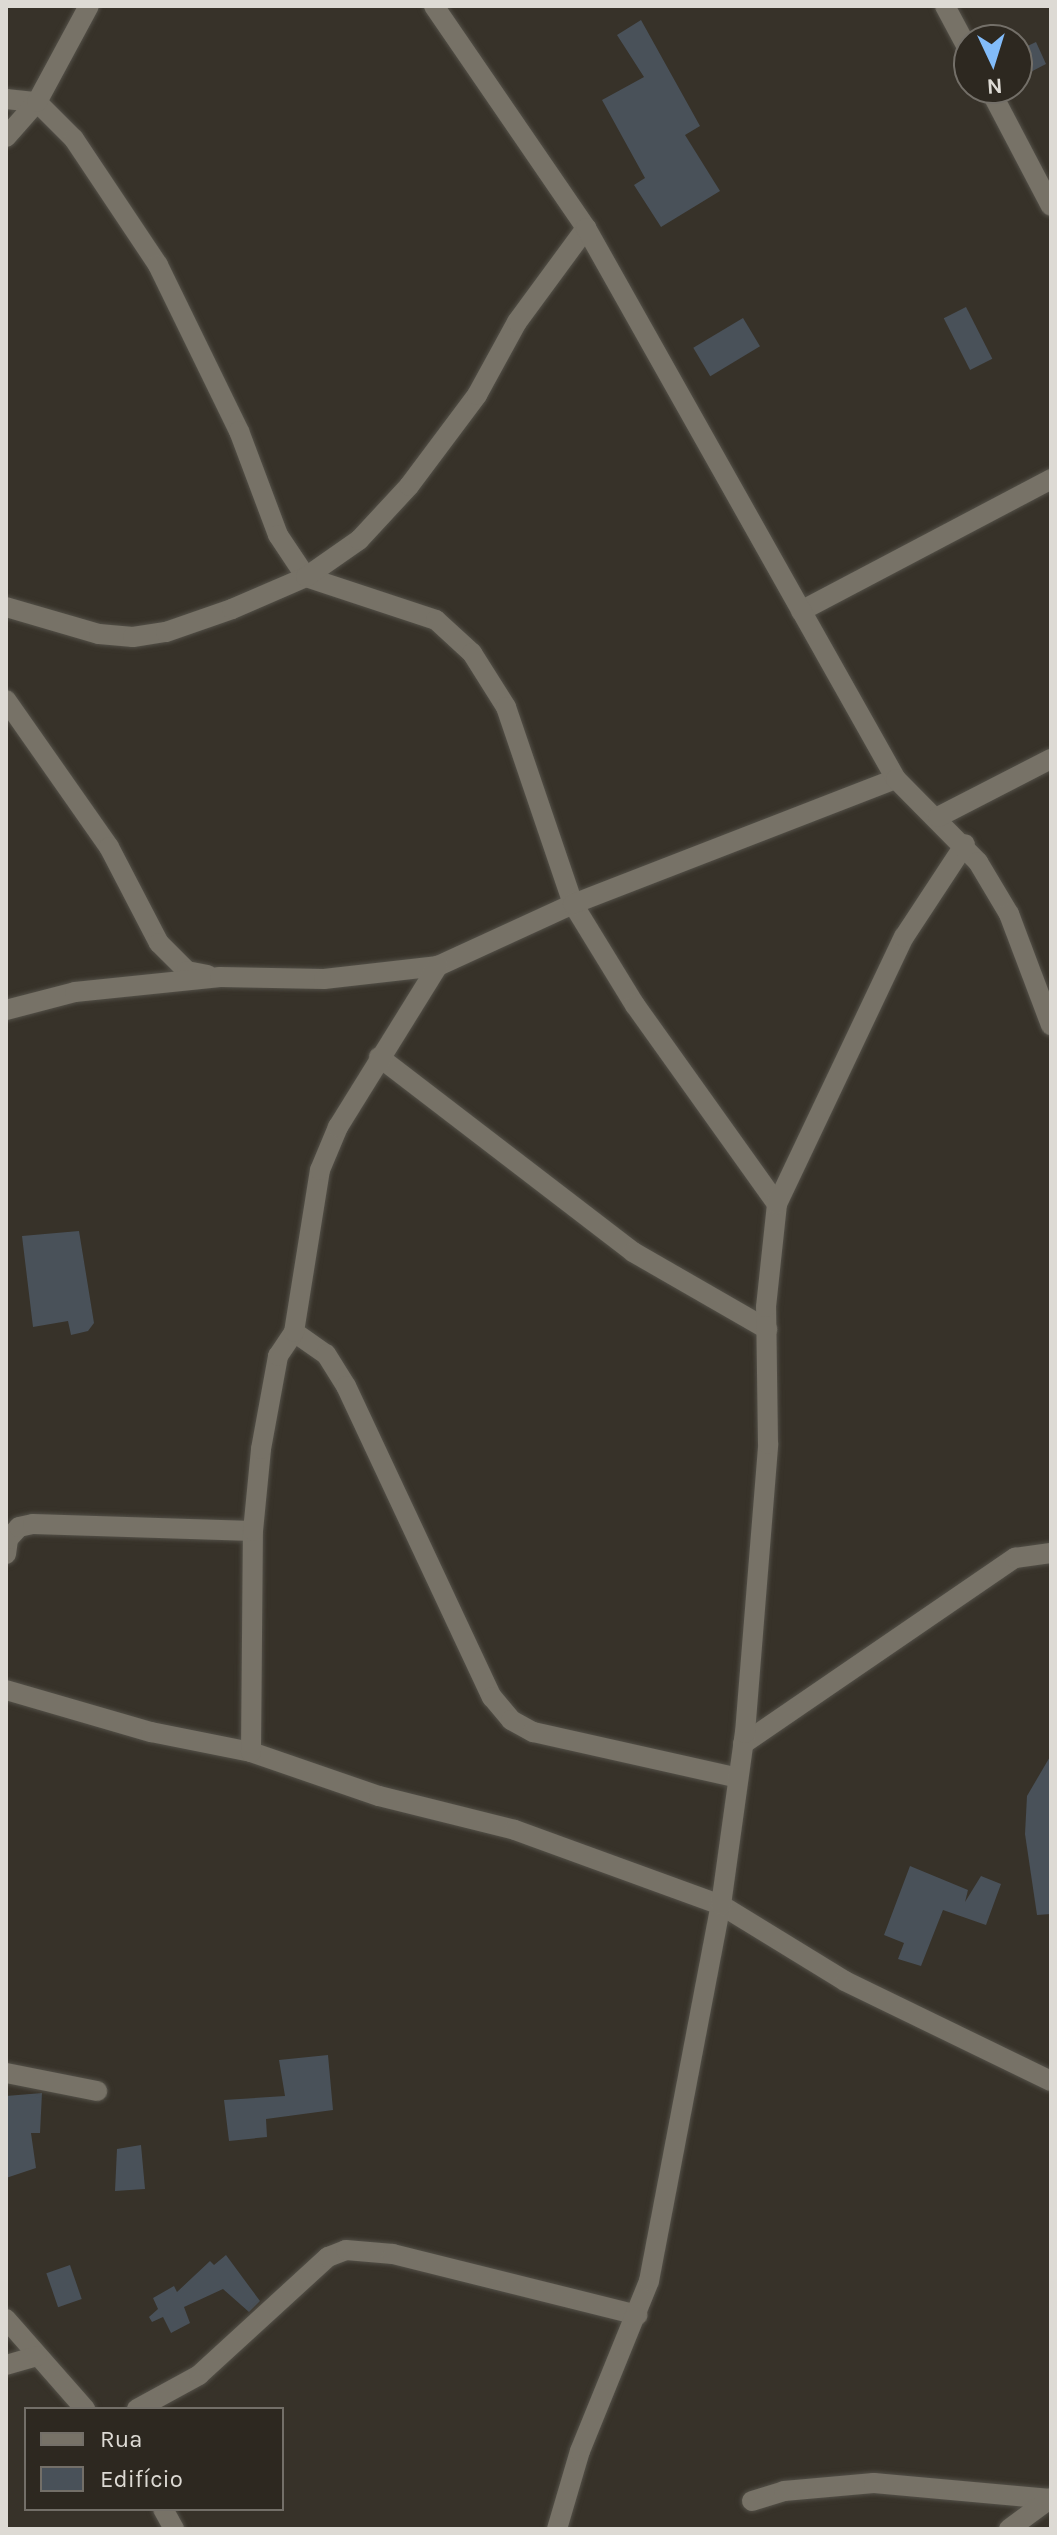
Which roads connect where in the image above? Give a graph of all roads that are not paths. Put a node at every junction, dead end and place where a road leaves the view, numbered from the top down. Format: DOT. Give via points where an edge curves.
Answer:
graph roads {
  1 [pos="89,6"];
  2 [pos="434,6"];
  3 [pos="945,6"];
  4 [pos="955,24"];
  5 [pos="6,99"];
  6 [pos="37,102"];
  7 [pos="997,104"];
  8 [pos="6,137"];
  9 [pos="1051,206"];
  10 [pos="586,228"];
  11 [pos="1051,479"];
  12 [pos="306,577"];
  13 [pos="6,607"];
  14 [pos="801,611"];
  15 [pos="6,700"];
  16 [pos="1051,759"];
  17 [pos="896,779"];
  18 [pos="938,817"];
  19 [pos="965,844"];
  20 [pos="573,904"];
  21 [pos="438,966"];
  22 [pos="220,977"];
  23 [pos="6,1010"];
  24 [pos="1051,1025"];
  25 [pos="379,1057"];
  26 [pos="777,1204"];
  27 [pos="767,1329"];
  28 [pos="294,1332"];
  29 [pos="253,1531"];
  30 [pos="1051,1553"];
  31 [pos="6,1554"];
  32 [pos="6,1690"];
  33 [pos="743,1744"];
  34 [pos="251,1752"];
  35 [pos="738,1778"];
  36 [pos="721,1905"];
  37 [pos="6,2073"];
  38 [pos="1051,2081"];
  39 [pos="97,2091"];
  40 [pos="638,2315"];
  41 [pos="6,2319"];
  42 [pos="37,2356"];
  43 [pos="6,2365"];
  44 [pos="83,2407"];
  45 [pos="141,2407"];
  46 [pos="1051,2498"];
  47 [pos="752,2501"];
  48 [pos="164,2511"];
  49 [pos="174,2529"];
  50 [pos="557,2529"];
  51 [pos="1009,2529"];
  1 -- 6 [label="street"];
  2 -- 10 [label="street"];
  3 -- 4 [label="street"];
  5 -- 6 [label="street"];
  6 -- 8 [label="street"];
  6 -- 12 [label="street" via="74,139 158,265 239,431 278,535"];
  7 -- 9 [label="street"];
  10 -- 12 [label="street" via="517,322 477,395 409,486 359,540"];
  10 -- 14 [label="street"];
  11 -- 14 [label="street"];
  12 -- 13 [label="street" via="192,623 133,637 99,634"];
  12 -- 20 [label="street" via="436,620 472,653 506,707"];
  14 -- 17 [label="street"];
  15 -- 22 [label="street" via="109,847 159,943 187,971"];
  16 -- 18 [label="street"];
  17 -- 18 [label="street"];
  17 -- 20 [label="street"];
  18 -- 19 [label="street"];
  19 -- 24 [label="street" via="1009,914"];
  19 -- 26 [label="street" via="904,937"];
  20 -- 21 [label="street"];
  20 -- 26 [label="street" via="652,1030"];
  21 -- 22 [label="street" via="324,979"];
  21 -- 25 [label="street"];
  22 -- 23 [label="street" via="75,992"];
  25 -- 27 [label="street" via="633,1252"];
  25 -- 28 [label="street" via="320,1170"];
  26 -- 27 [label="street"];
  27 -- 33 [label="street" via="768,1444"];
  28 -- 29 [label="street" via="278,1356"];
  28 -- 35 [label="street" via="326,1354 346,1386 492,1697 511,1720 533,1732"];
  29 -- 31 [label="street" via="33,1524 19,1527 8,1539"];
  29 -- 34 [label="street"];
  30 -- 33 [label="street" via="1015,1558"];
  32 -- 34 [label="street" via="151,1732"];
  33 -- 35 [label="street"];
  34 -- 36 [label="street" via="379,1796 515,1830"];
  35 -- 36 [label="street"];
  36 -- 38 [label="street" via="845,1981"];
  36 -- 40 [label="street"];
  37 -- 39 [label="street"];
  40 -- 45 [label="street" via="393,2254 346,2250 328,2257 199,2375"];
  40 -- 50 [label="street" via="580,2451"];
  41 -- 42 [label="street"];
  42 -- 43 [label="street"];
  42 -- 44 [label="street"];
  46 -- 47 [label="street" via="874,2483 784,2491"];
  46 -- 51 [label="street"];
  48 -- 49 [label="street"];
}
